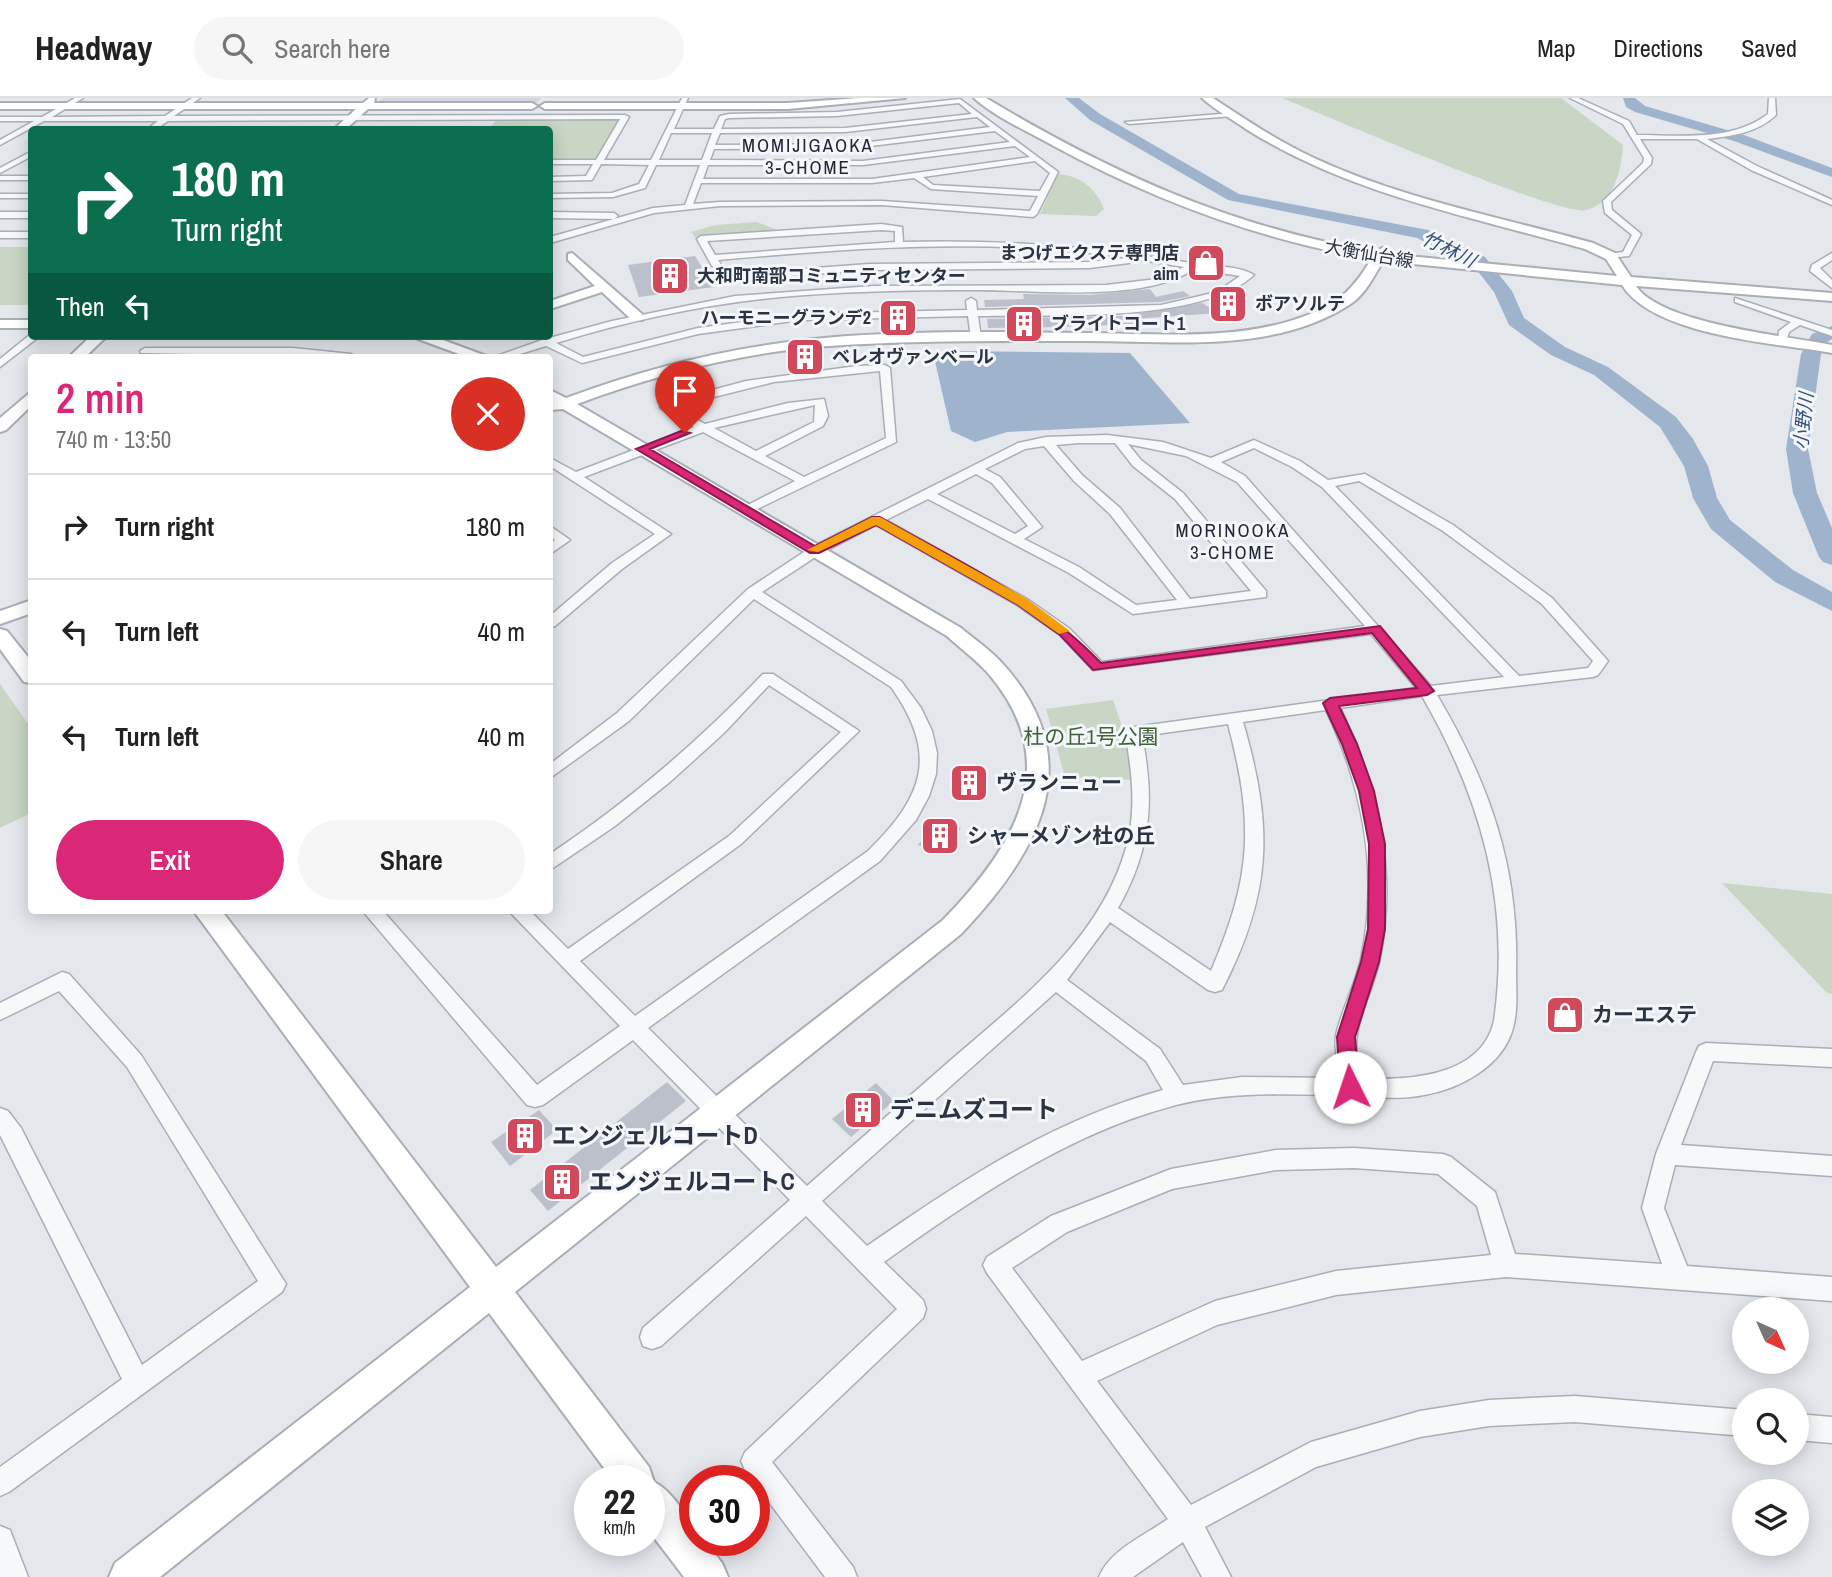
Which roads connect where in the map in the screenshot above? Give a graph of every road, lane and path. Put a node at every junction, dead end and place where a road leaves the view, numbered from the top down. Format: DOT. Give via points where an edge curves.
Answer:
graph roads {
  1 [pos="80,98"];
  2 [pos="197,98"];
  3 [pos="900,98"];
  4 [pos="979,98"];
  5 [pos="990,98"];
  6 [pos="1207,98"];
  7 [pos="1573,98"];
  8 [pos="1772,98"];
  9 [pos="370,102"];
  10 [pos="683,102"];
  11 [pos="549,103"];
  12 [pos="67,105"];
  13 [pos="185,105"];
  14 [pos="833,105"];
  15 [pos="0,106"];
  16 [pos="533,106"];
  17 [pos="978,115"];
  18 [pos="1232,115"];
  19 [pos="46,117"];
  20 [pos="92,117"];
  21 [pos="139,117"];
  22 [pos="168,117"];
  23 [pos="212,117"];
  24 [pos="260,117"];
  25 [pos="303,117"];
  26 [pos="353,117"];
  27 [pos="404,117"];
  28 [pos="0,119"];
  29 [pos="1129,122"];
  30 [pos="30,126"];
  31 [pos="77,126"];
  32 [pos="125,126"];
  33 [pos="155,126"];
  34 [pos="200,126"];
  35 [pos="248,126"];
  36 [pos="293,126"];
  37 [pos="343,126"];
  38 [pos="395,126"];
  39 [pos="28,127"];
  40 [pos="995,129"];
  41 [pos="845,130"];
  42 [pos="668,131"];
  43 [pos="718,131"];
  44 [pos="1697,136"];
  45 [pos="1637,137"];
  46 [pos="0,143"];
  47 [pos="1013,144"];
  48 [pos="854,146"];
  49 [pos="712,147"];
  50 [pos="28,155"];
  51 [pos="1035,159"];
  52 [pos="553,162"];
  53 [pos="600,162"];
  54 [pos="653,163"];
  55 [pos="704,163"];
  56 [pos="863,163"];
  57 [pos="990,165"];
  58 [pos="1,170"];
  59 [pos="1002,173"];
  60 [pos="916,175"];
  61 [pos="0,178"];
  62 [pos="28,178"];
  63 [pos="553,178"];
  64 [pos="698,181"];
  65 [pos="872,181"];
  66 [pos="996,182"];
  67 [pos="990,191"];
  68 [pos="1042,194"];
  69 [pos="0,196"];
  70 [pos="28,196"];
  71 [pos="553,196"];
  72 [pos="583,196"];
  73 [pos="1832,202"];
  74 [pos="882,203"];
  75 [pos="688,207"];
  76 [pos="0,215"];
  77 [pos="28,215"];
  78 [pos="553,215"];
  79 [pos="571,215"];
  80 [pos="635,216"];
  81 [pos="28,234"];
  82 [pos="0,235"];
  83 [pos="553,239"];
  84 [pos="899,245"];
  85 [pos="1381,255"];
  86 [pos="1134,256"];
  87 [pos="1611,256"];
  88 [pos="1832,256"];
  89 [pos="572,257"];
  90 [pos="712,258"];
  91 [pos="967,266"];
  92 [pos="1192,266"];
  93 [pos="724,278"];
  94 [pos="1626,279"];
  95 [pos="970,287"];
  96 [pos="1832,287"];
  97 [pos="605,288"];
  98 [pos="1832,297"];
  99 [pos="737,299"];
  100 [pos="1738,300"];
  101 [pos="553,304"];
  102 [pos="972,311"];
  103 [pos="637,317"];
  104 [pos="1803,323"];
  105 [pos="0,324"];
  106 [pos="28,324"];
  107 [pos="1832,333"];
  108 [pos="976,338"];
  109 [pos="30,340"];
  110 [pos="95,340"];
  111 [pos="158,340"];
  112 [pos="432,340"];
  113 [pos="472,340"];
  114 [pos="1787,341"];
  115 [pos="546,342"];
  116 [pos="457,347"];
  117 [pos="1832,349"];
  118 [pos="0,350"];
  119 [pos="17,350"];
  120 [pos="79,354"];
  121 [pos="142,354"];
  122 [pos="322,354"];
  123 [pos="474,354"];
  124 [pos="508,354"];
  125 [pos="0,364"];
  126 [pos="28,400"];
  127 [pos="554,402"];
  128 [pos="703,426"];
  129 [pos="0,427"];
  130 [pos="1118,439"];
  131 [pos="1046,441"];
  132 [pos="641,449"];
  133 [pos="757,455"];
  134 [pos="1214,461"];
  135 [pos="553,463"];
  136 [pos="974,468"];
  137 [pos="574,477"];
  138 [pos="805,482"];
  139 [pos="1326,484"];
  140 [pos="926,493"];
  141 [pos="746,509"];
  142 [pos="876,520"];
  143 [pos="553,532"];
  144 [pos="1015,539"];
  145 [pos="553,548"];
  146 [pos="815,551"];
  147 [pos="754,592"];
  148 [pos="1186,603"];
  149 [pos="28,608"];
  150 [pos="0,618"];
  151 [pos="553,620"];
  152 [pos="1375,629"];
  153 [pos="0,635"];
  154 [pos="28,672"];
  155 [pos="1515,680"];
  156 [pos="1427,691"];
  157 [pos="1330,703"];
  158 [pos="1234,717"];
  159 [pos="553,770"];
  160 [pos="553,861"];
  161 [pos="1109,912"];
  162 [pos="209,914"];
  163 [pos="374,914"];
  164 [pos="521,914"];
  165 [pos="567,960"];
  166 [pos="1055,981"];
  167 [pos="0,1012"];
  168 [pos="635,1026"];
  169 [pos="1832,1058"];
  170 [pos="1350,1087"];
  171 [pos="1178,1095"];
  172 [pos="717,1112"];
  173 [pos="0,1118"];
  174 [pos="1667,1154"];
  175 [pos="1832,1166"];
  176 [pos="806,1199"];
  177 [pos="867,1260"];
  178 [pos="1506,1265"];
  179 [pos="1679,1277"];
  180 [pos="1832,1289"];
  181 [pos="494,1291"];
  182 [pos="652,1337"];
  183 [pos="1079,1376"];
  184 [pos="137,1382"];
  185 [pos="1732,1422"];
  186 [pos="1809,1428"];
  187 [pos="1832,1430"];
  188 [pos="625,1465"];
  189 [pos="0,1483"];
  190 [pos="665,1520"];
  191 [pos="1187,1522"];
  192 [pos="0,1540"];
  193 [pos="14,1577"];
  194 [pos="129,1577"];
  195 [pos="708,1577"];
  196 [pos="843,1577"];
  197 [pos="1114,1577"];
  198 [pos="1217,1577"];
  1 -- 12 [label="street"];
  2 -- 13 [label="street"];
  3 -- 14 [label="street"];
  4 -- 85 [label="street, 大衡仙台線" via="1036,132 1201,211 1289,238"];
  5 -- 85 [label="street, 大衡仙台線" via="1061,140 1207,208"];
  6 -- 18 [label="street"];
  7 -- 45 [label="street" via="1621,120"];
  8 -- 44 [label="street" via="1769,118 1752,129"];
  9 -- 13 [label="street"];
  9 -- 16 [label="street"];
  9 -- 26 [label="street"];
  10 -- 11 [label="street"];
  10 -- 14 [label="street"];
  10 -- 42 [label="street"];
  12 -- 13 [label="street"];
  12 -- 15 [label="street"];
  12 -- 19 [label="street"];
  13 -- 22 [label="street"];
  14 -- 17 [label="street" via="960,101"];
  14 -- 41 [label="street"];
  14 -- 43 [label="street" via="722,117"];
  17 -- 40 [label="street"];
  17 -- 41 [label="street"];
  18 -- 29 [label="street"];
  18 -- 87 [label="street" via="1275,143 1349,176"];
  19 -- 20 [label="street"];
  19 -- 28 [label="street"];
  19 -- 30 [label="street"];
  20 -- 21 [label="street"];
  20 -- 31 [label="street"];
  21 -- 22 [label="street"];
  21 -- 32 [label="street"];
  22 -- 23 [label="street"];
  22 -- 33 [label="street"];
  23 -- 24 [label="street"];
  23 -- 34 [label="street"];
  24 -- 25 [label="street"];
  24 -- 35 [label="street"];
  25 -- 26 [label="street"];
  25 -- 36 [label="street"];
  26 -- 27 [label="street"];
  26 -- 37 [label="street"];
  27 -- 38 [label="street"];
  27 -- 53 [label="street" via="625,117"];
  39 -- 46 [label="street"];
  40 -- 47 [label="street"];
  40 -- 48 [label="street"];
  41 -- 43 [label="street"];
  42 -- 43 [label="street"];
  42 -- 54 [label="street"];
  43 -- 49 [label="street"];
  44 -- 45 [label="street"];
  44 -- 73 [label="street" via="1754,168"];
  45 -- 87 [label="street" via="1646,151 1647,164 1606,205 1637,232 1637,238 1626,254"];
  47 -- 51 [label="street"];
  47 -- 56 [label="street"];
  48 -- 49 [label="street"];
  48 -- 56 [label="street"];
  49 -- 55 [label="street"];
  50 -- 58 [label="street"];
  51 -- 57 [label="street"];
  51 -- 68 [label="street" via="1054,172"];
  52 -- 53 [label="street"];
  53 -- 54 [label="street"];
  53 -- 63 [label="street" via="589,178"];
  54 -- 55 [label="street"];
  54 -- 72 [label="street" via="645,181 635,189"];
  55 -- 56 [label="street"];
  55 -- 64 [label="street"];
  57 -- 59 [label="street"];
  57 -- 60 [label="street"];
  60 -- 65 [label="street"];
  60 -- 67 [label="street" via="931,187"];
  61 -- 62 [label="street"];
  64 -- 65 [label="street"];
  64 -- 75 [label="street"];
  65 -- 74 [label="street"];
  66 -- 67 [label="street"];
  67 -- 68 [label="street"];
  68 -- 74 [label="street" via="1033,214"];
  69 -- 70 [label="street"];
  71 -- 72 [label="street"];
  72 -- 79 [label="street"];
  74 -- 75 [label="street"];
  75 -- 80 [label="street"];
  76 -- 77 [label="street"];
  78 -- 79 [label="street"];
  79 -- 80 [label="street"];
  80 -- 83 [label="street"];
  81 -- 82 [label="street"];
  84 -- 86 [label="street" via="1055,247"];
  84 -- 90 [label="street"];
  84 -- 90 [label="street" via="899,229 881,227 701,239"];
  85 -- 94 [label="street, 大衡仙台線"];
  85 -- 108 [label="street" via="1353,296 1326,312 1284,326 1186,337"];
  86 -- 91 [label="street" via="1100,265"];
  86 -- 92 [label="street"];
  87 -- 94 [label="street"];
  88 -- 96 [label="street" via="1815,271"];
  89 -- 97 [label="street"];
  90 -- 93 [label="street"];
  91 -- 93 [label="street" via="828,268"];
  91 -- 95 [label="street"];
  92 -- 95 [label="street" via="1160,281 1128,286"];
  92 -- 102 [label="street" via="1249,275 1220,294 1161,308"];
  93 -- 99 [label="street"];
  94 -- 96 [label="street, 大衡仙台線"];
  94 -- 98 [label="street, 大衡仙台線"];
  94 -- 114 [label="street" via="1637,297 1665,313"];
  95 -- 99 [label="street" via="830,290"];
  95 -- 102 [label="street"];
  97 -- 101 [label="street"];
  97 -- 103 [label="street"];
  99 -- 103 [label="street"];
  100 -- 104 [label="street"];
  102 -- 108 [label="street"];
  102 -- 115 [label="street" via="842,314 754,322 582,360"];
  103 -- 115 [label="street"];
  104 -- 107 [label="street"];
  104 -- 114 [label="street" via="1784,331"];
  105 -- 106 [label="street"];
  108 -- 127 [label="street" via="768,348 667,369"];
  109 -- 119 [label="street"];
  110 -- 120 [label="street"];
  111 -- 121 [label="street"];
  112 -- 116 [label="street"];
  113 -- 116 [label="street"];
  114 -- 117 [label="street"];
  115 -- 124 [label="street"];
  116 -- 123 [label="street"];
  118 -- 119 [label="street"];
  119 -- 125 [label="street"];
  121 -- 122 [label="street"];
  126 -- 129 [label="street"];
  127 -- 132 [label="street"];
  128 -- 132 [label="street"];
  128 -- 133 [label="street"];
  128 -- 133 [label="street" via="820,401 819,424"];
  128 -- 138 [label="street" via="664,406 781,377 885,368 892,440"];
  130 -- 131 [label="street"];
  130 -- 134 [label="street" via="1144,440"];
  130 -- 148 [label="street" via="1137,463 1179,496 1261,594"];
  131 -- 136 [label="street" via="1022,446"];
  131 -- 148 [label="street" via="1115,511"];
  132 -- 137 [label="street"];
  132 -- 141 [label="street"];
  133 -- 138 [label="street"];
  134 -- 139 [label="street" via="1254,444"];
  134 -- 152 [label="street" via="1241,479"];
  135 -- 137 [label="street"];
  136 -- 140 [label="street"];
  136 -- 144 [label="street" via="996,480 1036,527"];
  137 -- 151 [label="street" via="664,534 617,566"];
  138 -- 141 [label="street"];
  139 -- 155 [label="street"];
  139 -- 155 [label="street" via="1361,477 1448,528 1547,601 1601,661 1593,672"];
  140 -- 142 [label="street"];
  140 -- 144 [label="street"];
  141 -- 146 [label="street"];
  142 -- 146 [label="street"];
  142 -- 152 [label="street" via="1022,602 1065,632 1098,667"];
  143 -- 145 [label="street" via="563,540"];
  144 -- 148 [label="street" via="1074,569 1133,610"];
  146 -- 147 [label="street"];
  146 -- 172 [label="street" via="954,632 1001,673 1034,735 1037,793 1027,831 1011,863 985,897 952,928"];
  147 -- 159 [label="street" via="623,717"];
  147 -- 168 [label="street" via="896,684 911,701 922,722 930,770 925,790 913,815 874,856"];
  149 -- 150 [label="street"];
  152 -- 156 [label="street"];
  153 -- 154 [label="street"];
  155 -- 156 [label="street"];
  156 -- 157 [label="street"];
  156 -- 170 [label="street" via="1457,741 1493,834 1504,886 1505,1022 1488,1052 1440,1082 1403,1090"];
  157 -- 158 [label="street"];
  157 -- 170 [label="street" via="1366,791 1377,844 1376,929 1346,1037"];
  158 -- 161 [label="street" via="1133,732 1142,789 1135,856"];
  158 -- 161 [label="street" via="1252,776 1258,829 1254,878 1240,929 1215,984"];
  160 -- 165 [label="street" via="594,835 687,760 768,677 851,731 735,840"];
  161 -- 166 [label="street"];
  162 -- 181 [label="street"];
  163 -- 168 [label="street" via="535,1098"];
  164 -- 165 [label="street"];
  165 -- 168 [label="street"];
  166 -- 171 [label="street" via="1153,1055"];
  166 -- 176 [label="street"];
  167 -- 184 [label="street" via="62,980 134,1061 274,1284"];
  168 -- 172 [label="street"];
  169 -- 174 [label="street" via="1706,1052"];
  170 -- 171 [label="street" via="1219,1088"];
  171 -- 177 [label="street" via="1080,1126 1007,1163"];
  172 -- 176 [label="street"];
  172 -- 181 [label="street"];
  173 -- 184 [label="street" via="13,1135"];
  174 -- 175 [label="street"];
  174 -- 179 [label="street" via="1653,1208"];
  176 -- 177 [label="street"];
  176 -- 182 [label="street"];
  177 -- 196 [label="street" via="914,1309 754,1461"];
  178 -- 179 [label="street"];
  178 -- 183 [label="street" via="1336,1283 1214,1313"];
  178 -- 183 [label="street" via="1487,1200 1443,1164 1354,1158 1276,1160 1171,1179 1059,1224 995,1265"];
  179 -- 180 [label="street"];
  181 -- 188 [label="street"];
  181 -- 194 [label="street"];
  183 -- 191 [label="street"];
  184 -- 189 [label="street"];
  185 -- 191 [label="street" via="1575,1409 1489,1413 1420,1424 1311,1455"];
  186 -- 187 [label="street"];
  190 -- 195 [label="street"];
  191 -- 197 [label="street"];
  191 -- 198 [label="street"];
  192 -- 193 [label="street"];
}
